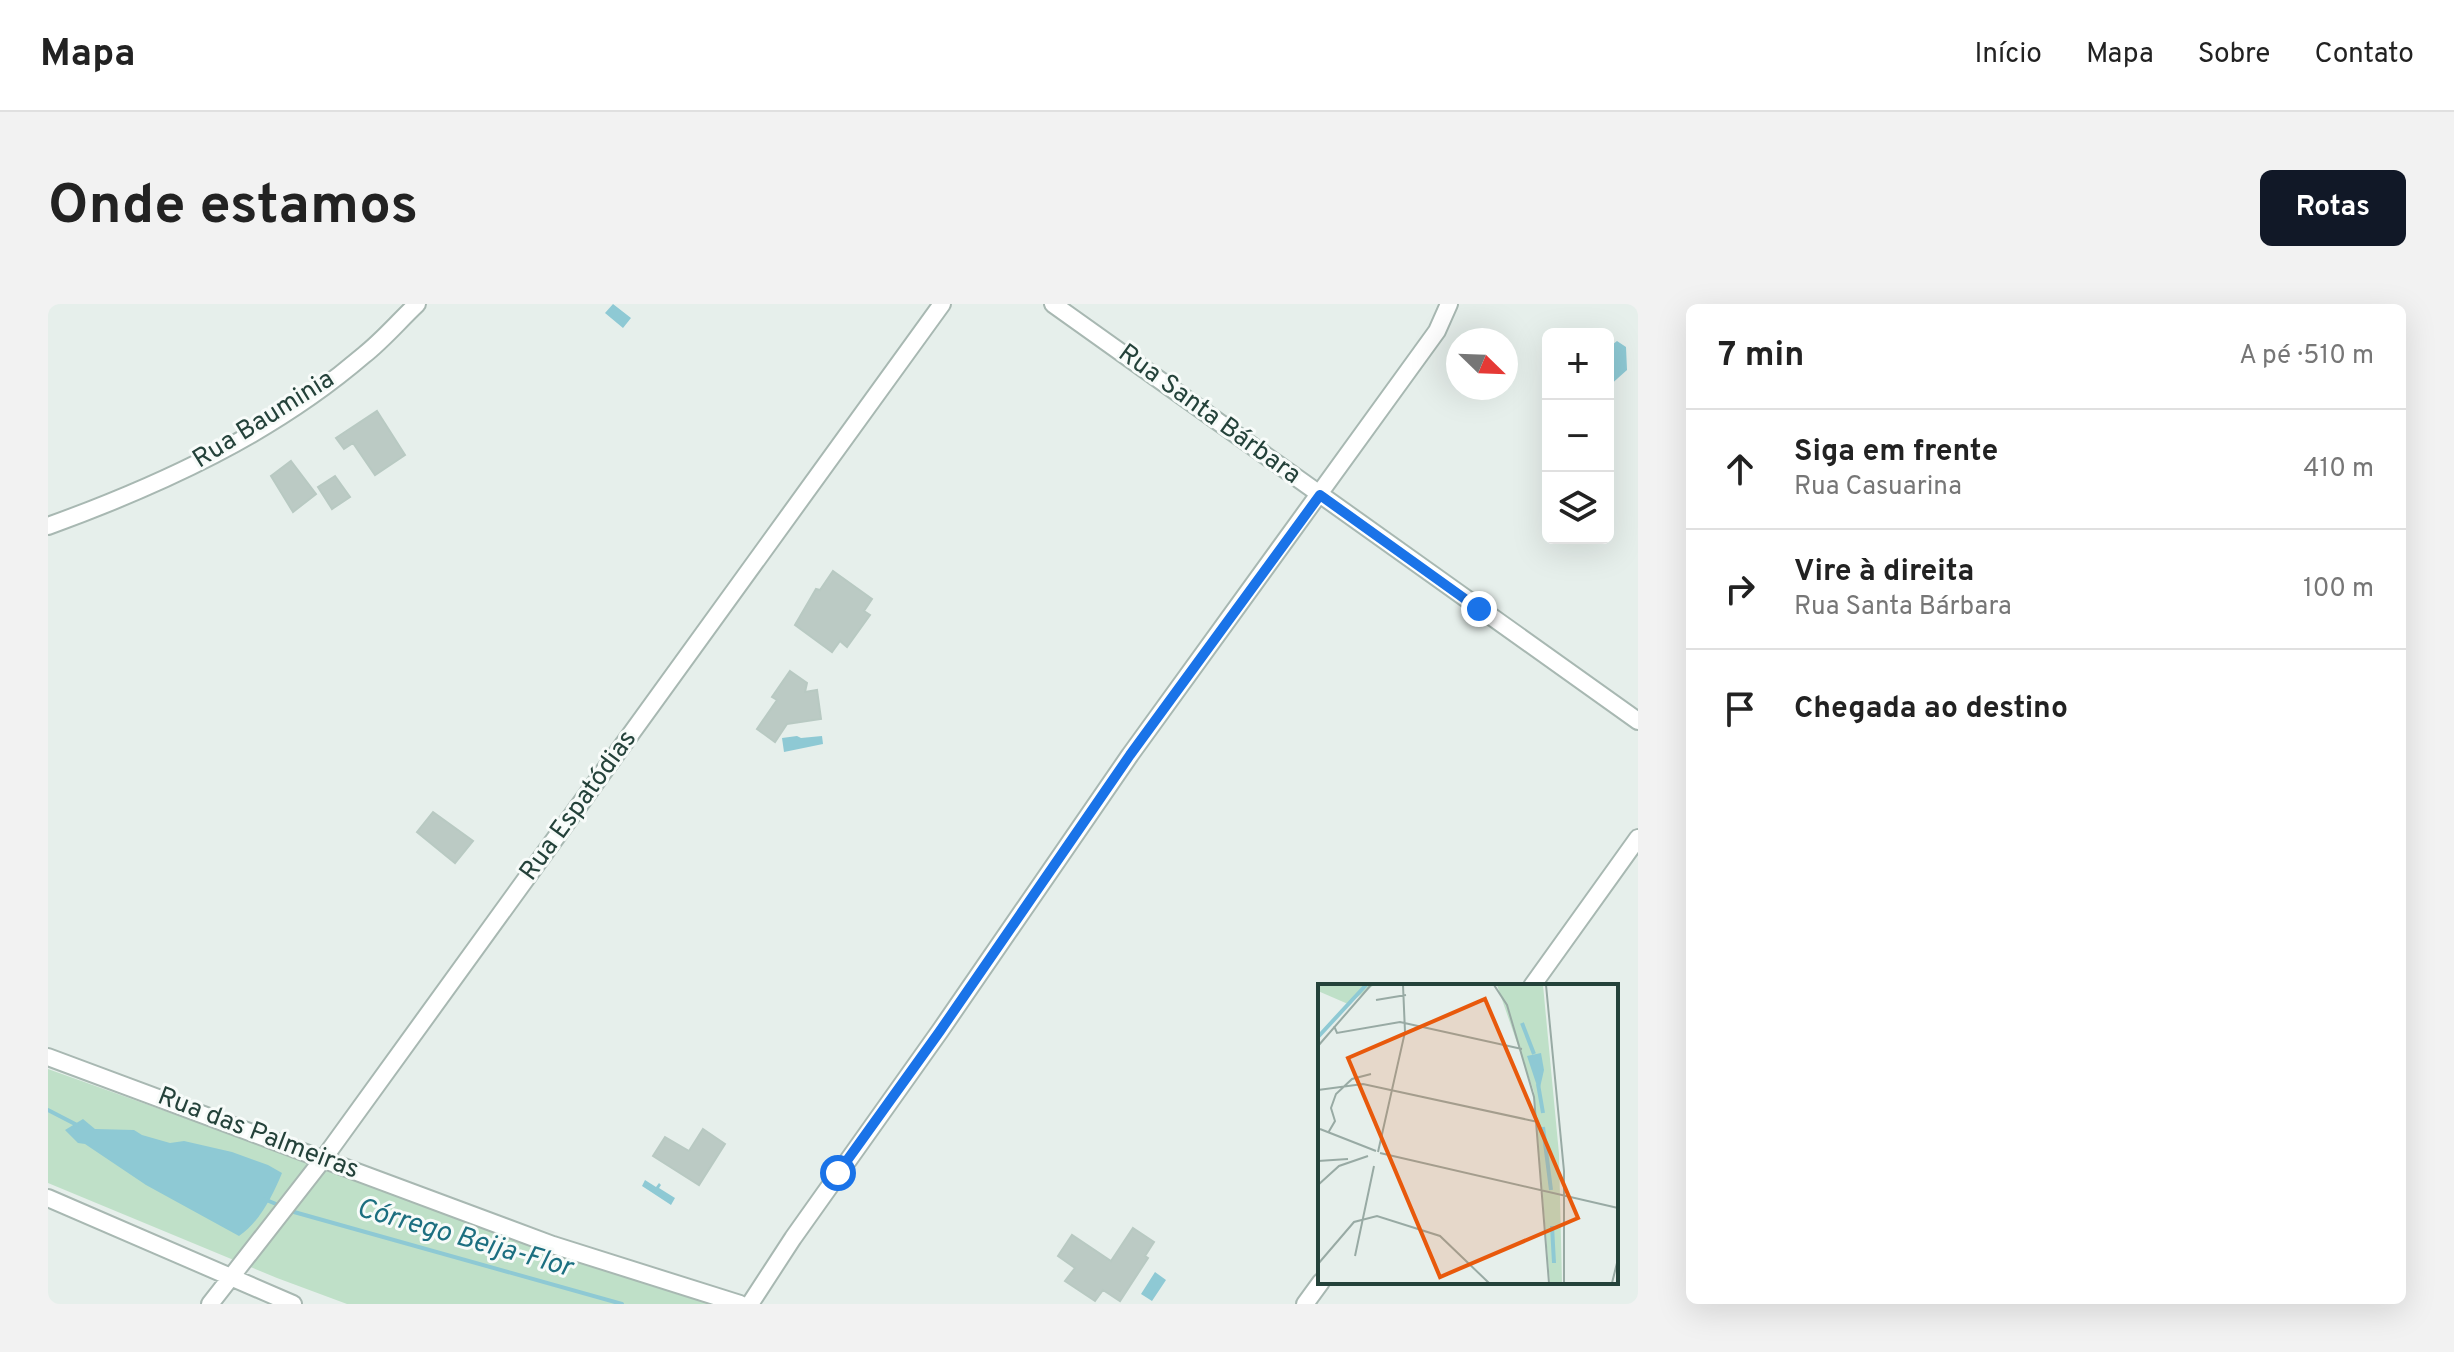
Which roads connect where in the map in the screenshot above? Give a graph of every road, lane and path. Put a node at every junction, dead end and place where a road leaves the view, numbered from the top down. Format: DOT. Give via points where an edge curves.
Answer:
graph roads {
  1 [pos="417,304"];
  2 [pos="942,304"];
  3 [pos="1053,304"];
  4 [pos="1449,304"];
  5 [pos="1320,495"];
  6 [pos="48,526"];
  7 [pos="1638,721"];
  8 [pos="1638,838"];
  9 [pos="1533,984"];
  10 [pos="48,1057"];
  11 [pos="324,1158"];
  12 [pos="48,1198"];
  13 [pos="229,1278"];
  14 [pos="1320,1284"];
  15 [pos="210,1304"];
  16 [pos="293,1304"];
  17 [pos="740,1304"];
  18 [pos="750,1304"];
  19 [pos="1305,1304"];
  1 -- 6 [label="street, Rua Bauminia" via="365,355 296,407 215,455"];
  2 -- 11 [label="street, Rua Espatódias"];
  3 -- 5 [label="street, Rua Santa Bárbara"];
  4 -- 5 [label="street" via="1437,331"];
  5 -- 7 [label="street, Rua Santa Bárbara"];
  5 -- 18 [label="street" via="1130,755"];
  8 -- 9 [label="street"];
  10 -- 11 [label="street, Rua das Palmeiras"];
  11 -- 13 [label="street, Rua Espatódias"];
  11 -- 17 [label="street, Rua das Palmeiras" via="553,1245"];
  12 -- 13 [label="street"];
  13 -- 15 [label="street, Rua Espatódias"];
  13 -- 16 [label="street"];
  14 -- 19 [label="street"];
}
